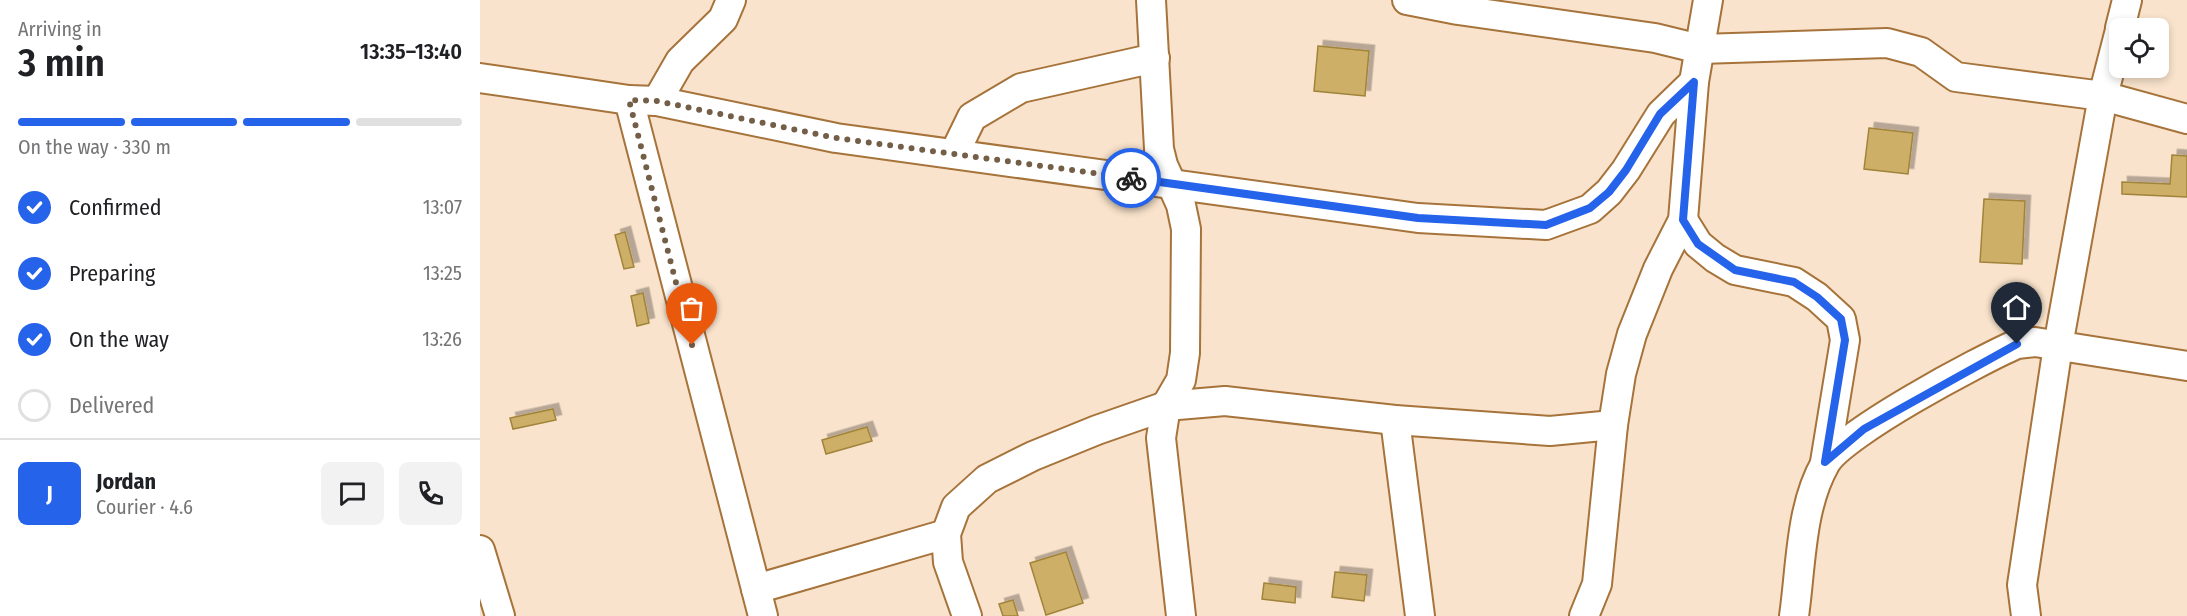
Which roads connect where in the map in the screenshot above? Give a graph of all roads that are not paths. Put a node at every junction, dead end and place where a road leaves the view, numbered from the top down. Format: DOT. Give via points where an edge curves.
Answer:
graph roads {
  1 [pos="731,0"];
  2 [pos="1151,0"];
  3 [pos="1407,0"];
  4 [pos="1708,0"];
  5 [pos="2127,0"];
  6 [pos="2123,18"];
  7 [pos="1700,49"];
  8 [pos="1155,58"];
  9 [pos="2109,72"];
  10 [pos="480,78"];
  11 [pos="1694,82"];
  12 [pos="2103,96"];
  13 [pos="629,100"];
  14 [pos="657,101"];
  15 [pos="2187,119"];
  16 [pos="954,154"];
  17 [pos="1171,183"];
  18 [pos="1683,220"];
  19 [pos="2058,346"];
  20 [pos="2187,366"];
  21 [pos="1167,406"];
  22 [pos="1395,420"];
  23 [pos="1613,425"];
  24 [pos="1825,462"];
  25 [pos="946,534"];
  26 [pos="480,550"];
  27 [pos="759,603"];
  28 [pos="500,616"];
  29 [pos="967,616"];
  30 [pos="1181,616"];
  31 [pos="1420,616"];
  32 [pos="1584,616"];
  33 [pos="1794,616"];
  34 [pos="2026,616"];
  1 -- 14 [label="street" via="723,19 680,61"];
  2 -- 8 [label="street"];
  3 -- 7 [label="street" via="1655,38"];
  4 -- 7 [label="street"];
  5 -- 6 [label="street"];
  7 -- 11 [label="street"];
  7 -- 12 [label="street" via="1887,43 1921,52 1956,77"];
  8 -- 16 [label="street" via="1021,88 972,117"];
  8 -- 17 [label="street" via="1158,148"];
  9 -- 12 [label="street"];
  10 -- 13 [label="street"];
  11 -- 17 [label="street" via="1660,114 1609,192 1590,208 1546,225 1418,218"];
  11 -- 18 [label="street"];
  12 -- 15 [label="street"];
  12 -- 19 [label="street"];
  13 -- 14 [label="street"];
  13 -- 27 [label="street"];
  14 -- 16 [label="street" via="836,138"];
  16 -- 17 [label="street"];
  17 -- 21 [label="street" via="1186,229 1186,312 1181,380"];
  18 -- 23 [label="street" via="1632,334"];
  18 -- 24 [label="street" via="1698,244 1715,258 1735,270 1794,282 1841,319 1845,340"];
  19 -- 20 [label="street"];
  19 -- 24 [label="street" via="2035,342 1997,352 1864,429"];
  19 -- 34 [label="street" via="2022,585"];
  21 -- 22 [label="street" via="1225,401"];
  21 -- 25 [label="street" via="1097,430 987,478 956,507"];
  21 -- 30 [label="street" via="1161,438"];
  22 -- 23 [label="street" via="1550,431"];
  22 -- 31 [label="street"];
  23 -- 32 [label="street" via="1597,584"];
  24 -- 33 [label="street" via="1811,503"];
  25 -- 27 [label="street"];
  25 -- 29 [label="street" via="948,561"];
  26 -- 28 [label="street"];
}
